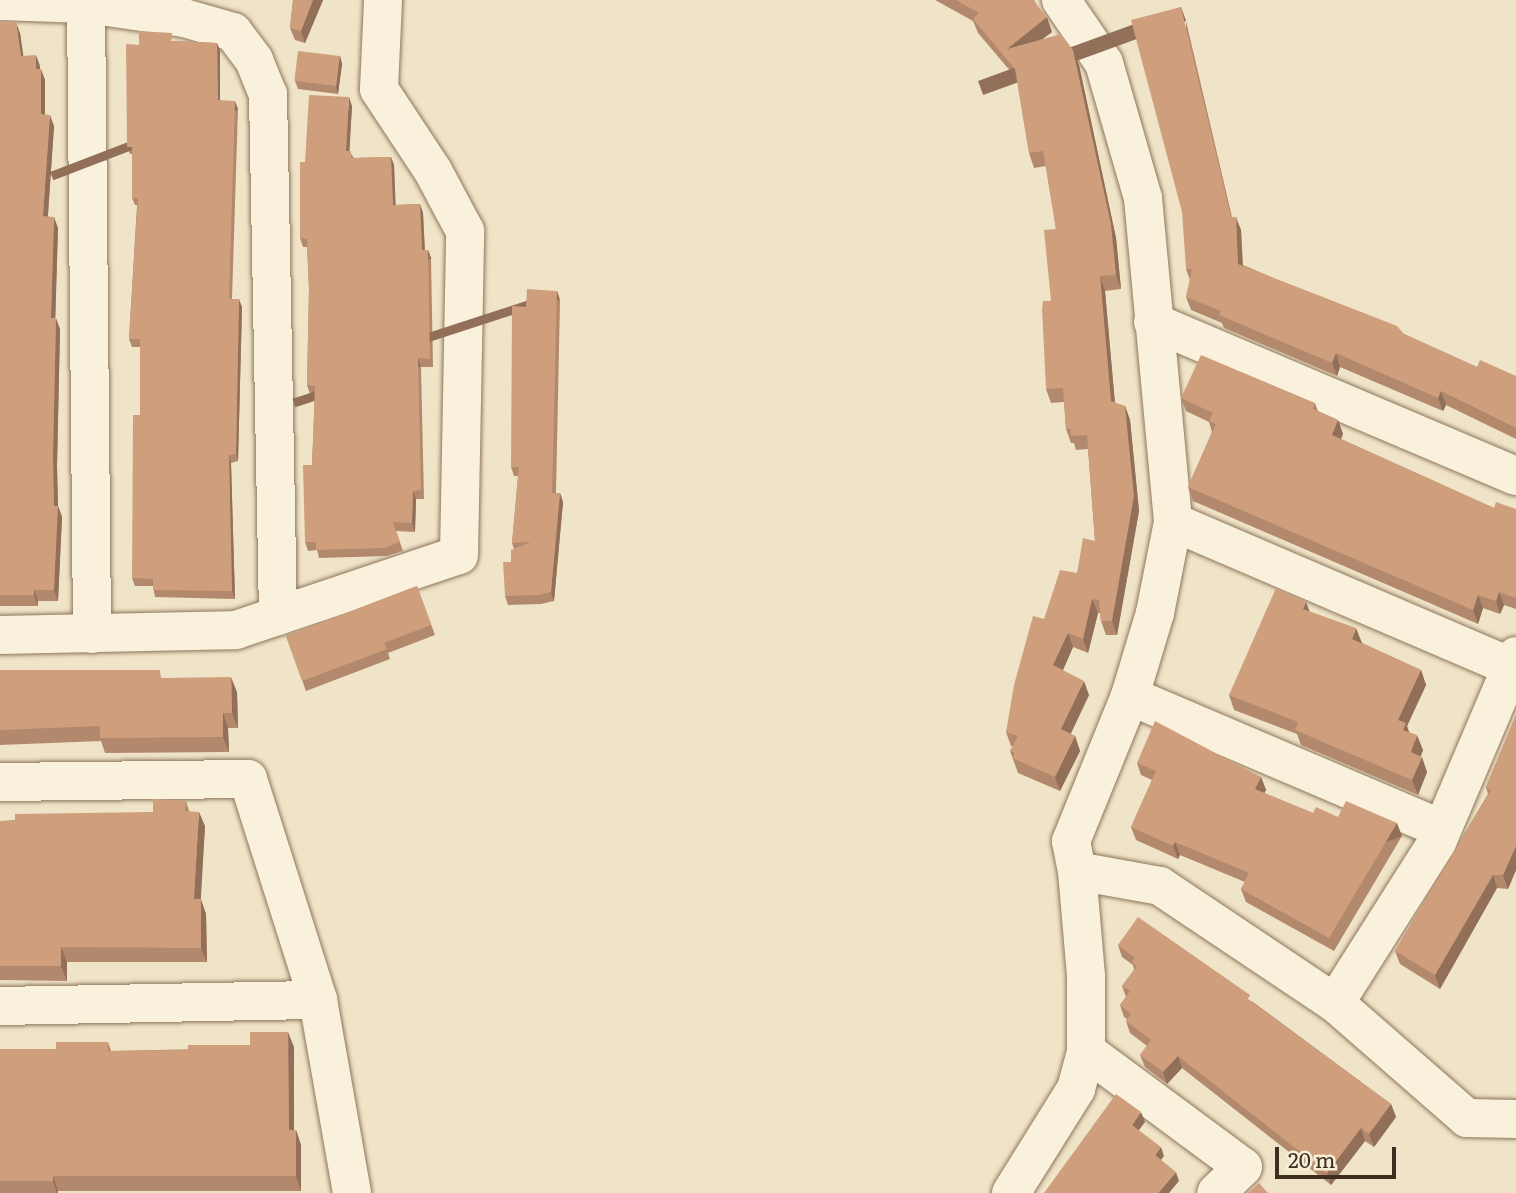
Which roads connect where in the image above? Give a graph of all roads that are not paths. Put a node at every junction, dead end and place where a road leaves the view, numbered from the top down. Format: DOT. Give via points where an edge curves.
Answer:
graph roads {
  1 [pos="383,0"];
  2 [pos="1061,0"];
  3 [pos="0,1"];
  4 [pos="86,4"];
  5 [pos="1153,322"];
  6 [pos="1516,477"];
  7 [pos="1173,522"];
  8 [pos="278,616"];
  9 [pos="92,634"];
  10 [pos="0,635"];
  11 [pos="1514,661"];
  12 [pos="1130,696"];
  13 [pos="0,782"];
  14 [pos="1442,830"];
  15 [pos="1077,871"];
  16 [pos="318,1000"];
  17 [pos="1335,1003"];
  18 [pos="0,1006"];
  19 [pos="1087,1051"];
  20 [pos="1516,1119"];
  21 [pos="352,1193"];
  22 [pos="1011,1193"];
  23 [pos="1216,1193"];
  1 -- 8 [label="street" via="379,89 433,171 465,231 459,555"];
  2 -- 5 [label="street" via="1104,63 1143,198"];
  3 -- 4 [label="street"];
  4 -- 8 [label="street" via="184,18 233,32 254,60 268,94"];
  4 -- 9 [label="street"];
  5 -- 6 [label="street"];
  5 -- 7 [label="street"];
  7 -- 11 [label="street"];
  7 -- 12 [label="street" via="1155,613"];
  8 -- 9 [label="street" via="236,629"];
  9 -- 10 [label="street"];
  11 -- 14 [label="street"];
  12 -- 14 [label="street"];
  12 -- 15 [label="street" via="1071,841"];
  13 -- 16 [label="street" via="248,779"];
  14 -- 17 [label="street"];
  15 -- 17 [label="street" via="1160,886"];
  15 -- 19 [label="street"];
  16 -- 18 [label="street"];
  16 -- 21 [label="street"];
  17 -- 20 [label="street" via="1467,1118"];
  19 -- 22 [label="street" via="1076,1089"];
  19 -- 23 [label="street" via="1243,1167"];
}
